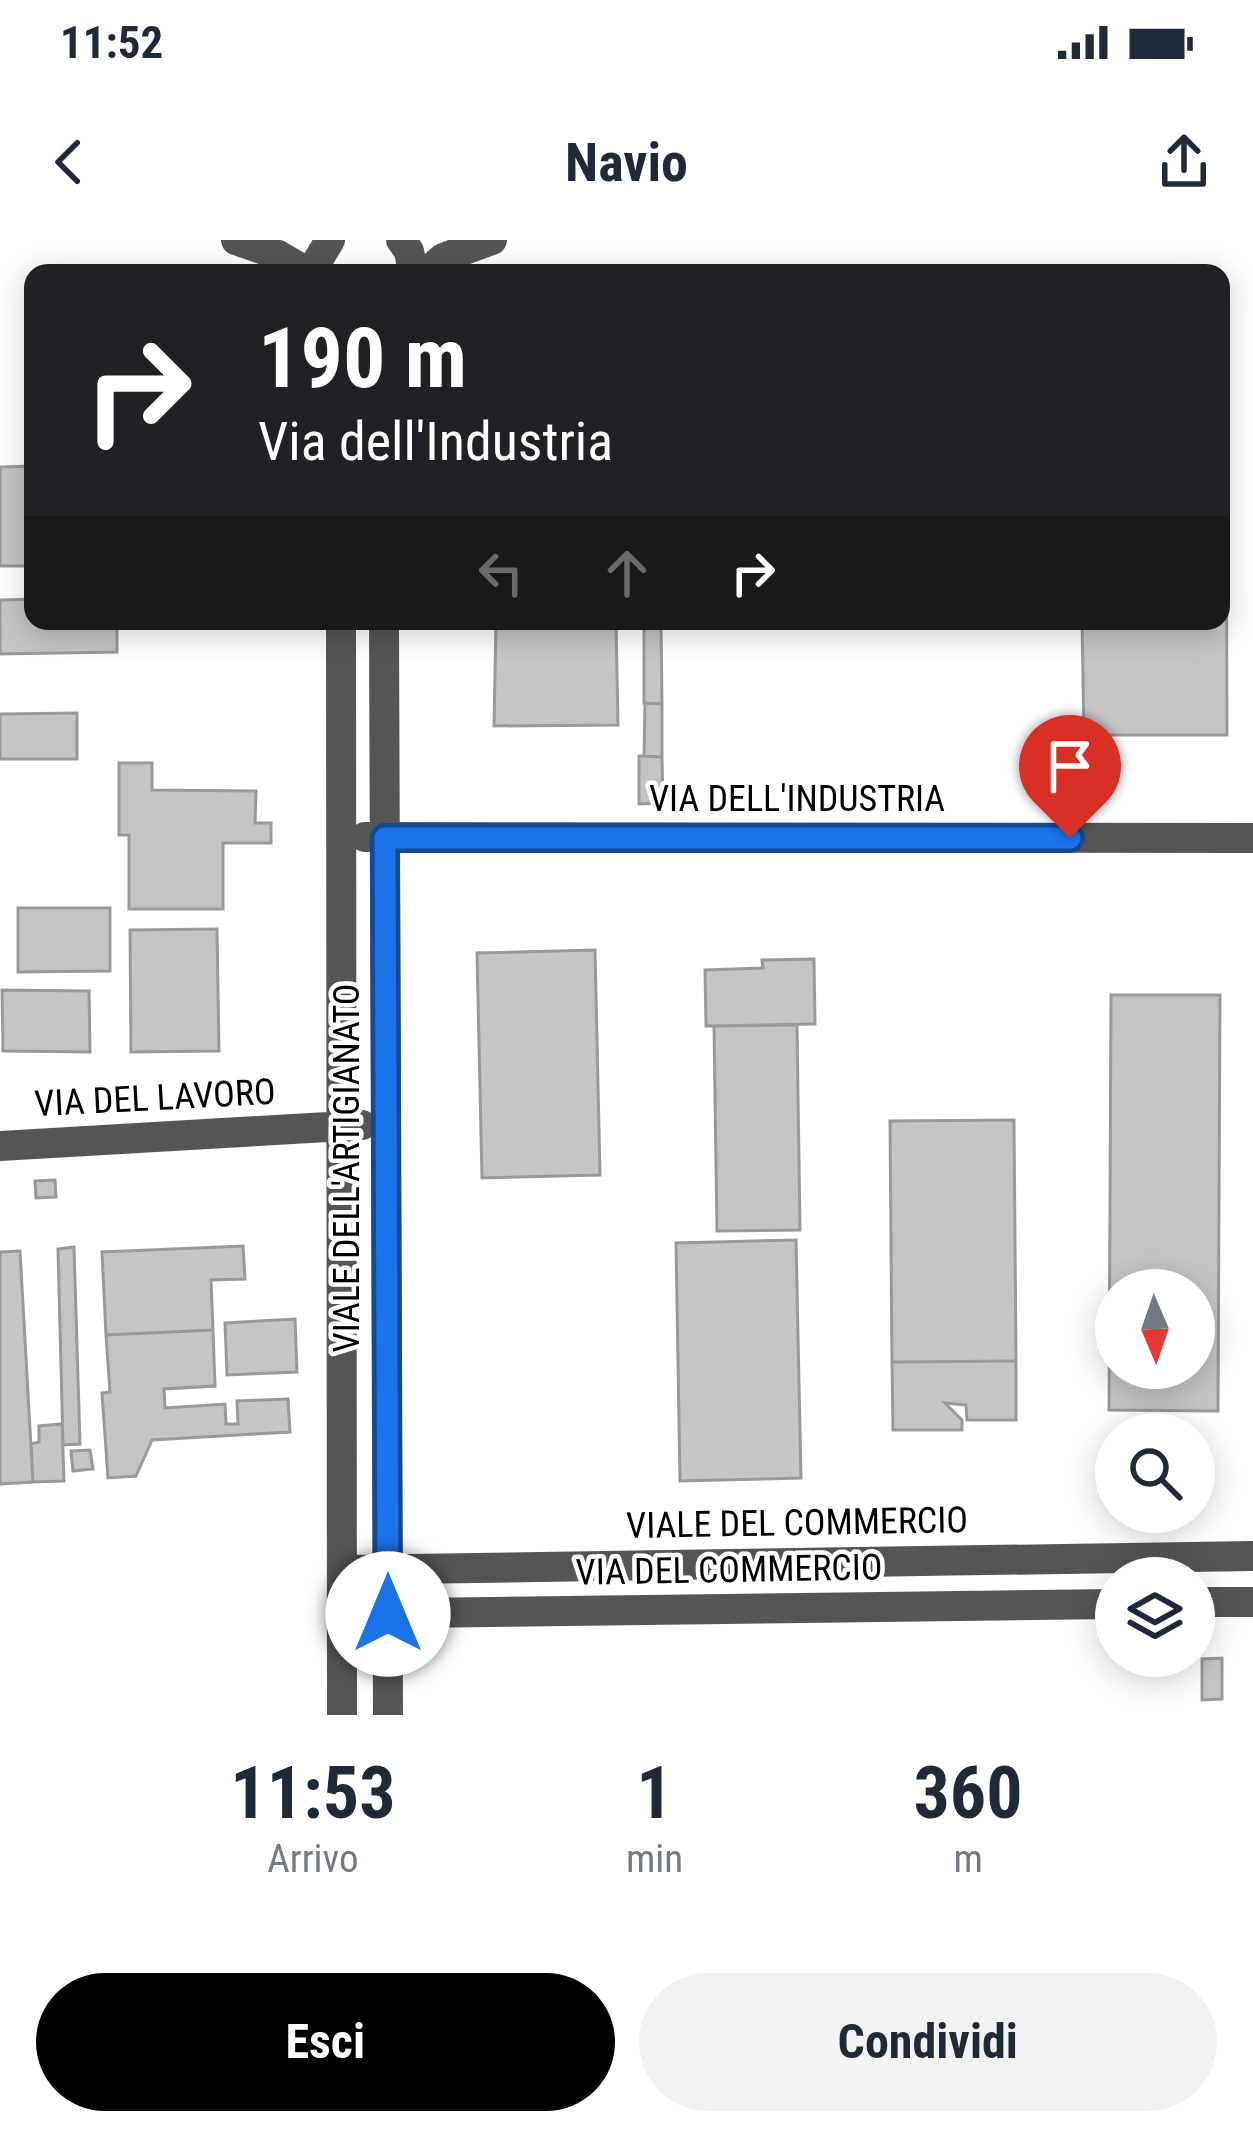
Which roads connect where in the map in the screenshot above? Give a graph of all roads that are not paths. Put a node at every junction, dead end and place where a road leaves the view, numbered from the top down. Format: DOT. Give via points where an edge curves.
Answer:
graph roads {
  1 [pos="236,240"];
  2 [pos="493,240"];
  3 [pos="296,264"];
  4 [pos="436,264"];
  5 [pos="341,630"];
  6 [pos="384,630"];
  7 [pos="341,836"];
  8 [pos="385,838"];
  9 [pos="1253,838"];
  10 [pos="386,1124"];
  11 [pos="341,1126"];
  12 [pos="0,1145"];
  13 [pos="1253,1556"];
  14 [pos="387,1568"];
  15 [pos="342,1570"];
  16 [pos="1253,1602"];
  17 [pos="1215,1603"];
  18 [pos="1095,1604"];
  19 [pos="342,1614"];
  20 [pos="388,1614"];
  21 [pos="342,1715"];
  22 [pos="388,1715"];
  1 -- 3 [label="street"];
  2 -- 4 [label="street"];
  5 -- 7 [label="street, VIALE DELL'ARTIGIANATO"];
  6 -- 8 [label="street, VIALE DELL'ARTIGIANATO"];
  7 -- 8 [label="street, VIA DELL'INDUSTRIA"];
  7 -- 11 [label="street, VIALE DELL'ARTIGIANATO"];
  8 -- 9 [label="street, VIA DELL'INDUSTRIA"];
  8 -- 10 [label="street, VIALE DELL'ARTIGIANATO"];
  10 -- 11 [label="street, VIA DEL LAVORO"];
  10 -- 14 [label="street, VIALE DELL'ARTIGIANATO"];
  11 -- 12 [label="street, VIA DEL LAVORO"];
  11 -- 15 [label="street, VIALE DELL'ARTIGIANATO"];
  13 -- 14 [label="street, VIALE DEL COMMERCIO"];
  14 -- 15 [label="street, VIALE DEL COMMERCIO"];
  14 -- 20 [label="street, VIALE DELL'ARTIGIANATO"];
  15 -- 19 [label="street, VIALE DELL'ARTIGIANATO"];
  16 -- 17 [label="street"];
  18 -- 20 [label="street, VIA DEL COMMERCIO"];
  19 -- 20 [label="street, VIA DEL COMMERCIO"];
  19 -- 21 [label="street, VIALE DELL'ARTIGIANATO"];
  20 -- 22 [label="street, VIALE DELL'ARTIGIANATO"];
}
